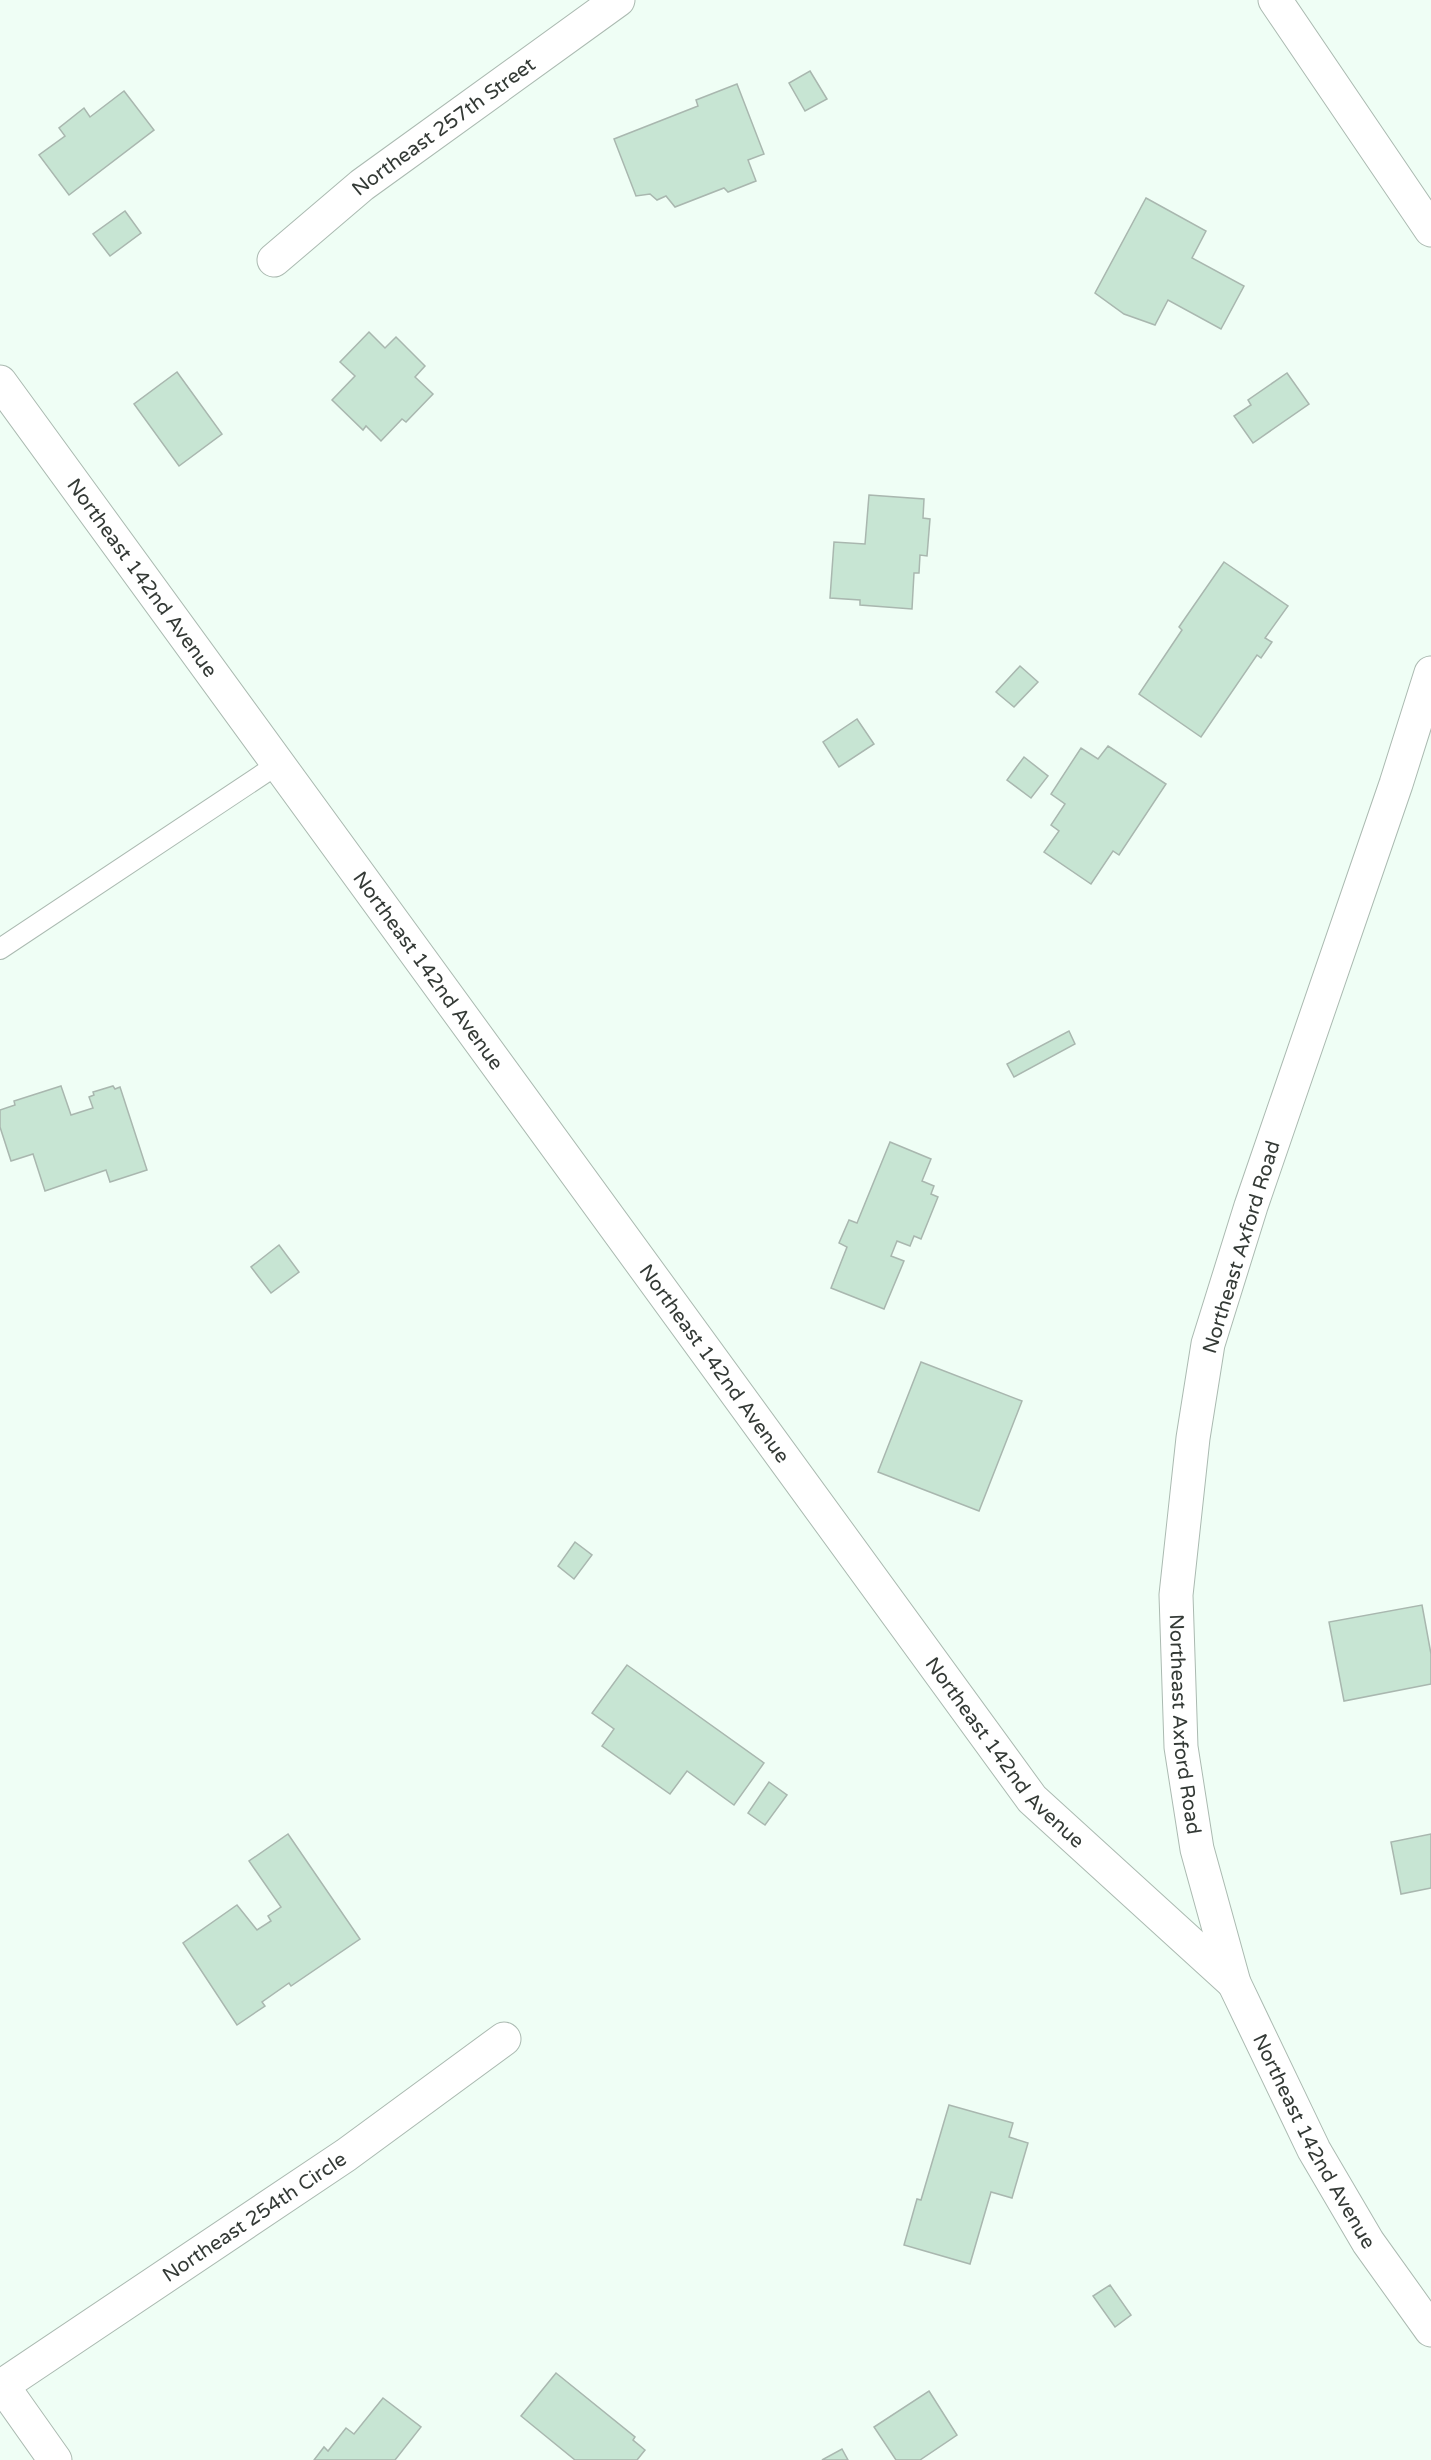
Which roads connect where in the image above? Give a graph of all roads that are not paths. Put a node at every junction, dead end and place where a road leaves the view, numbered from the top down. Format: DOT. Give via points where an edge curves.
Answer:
graph roads {
  1 [pos="618,0"];
  2 [pos="1275,0"];
  3 [pos="1431,230"];
  4 [pos="274,260"];
  5 [pos="0,382"];
  6 [pos="1431,673"];
  7 [pos="278,764"];
  8 [pos="0,949"];
  9 [pos="1234,1983"];
  10 [pos="504,2039"];
  11 [pos="1431,2330"];
  12 [pos="1,2386"];
  13 [pos="55,2460"];
  1 -- 4 [label="street, Northeast 257th Street" via="362,185"];
  2 -- 3 [label="street"];
  5 -- 7 [label="street, Northeast 142nd Avenue"];
  6 -- 9 [label="street, Northeast Axford Road" via="1251,1206 1208,1344 1192,1438 1176,1595 1181,1747 1197,1849"];
  7 -- 8 [label="lane"];
  7 -- 9 [label="street, Northeast 142nd Avenue" via="1032,1799"];
  9 -- 11 [label="street, Northeast 142nd Avenue" via="1314,2150 1368,2242"];
  10 -- 12 [label="street, Northeast 254th Circle" via="346,2155"];
  12 -- 13 [label="street"];
}
